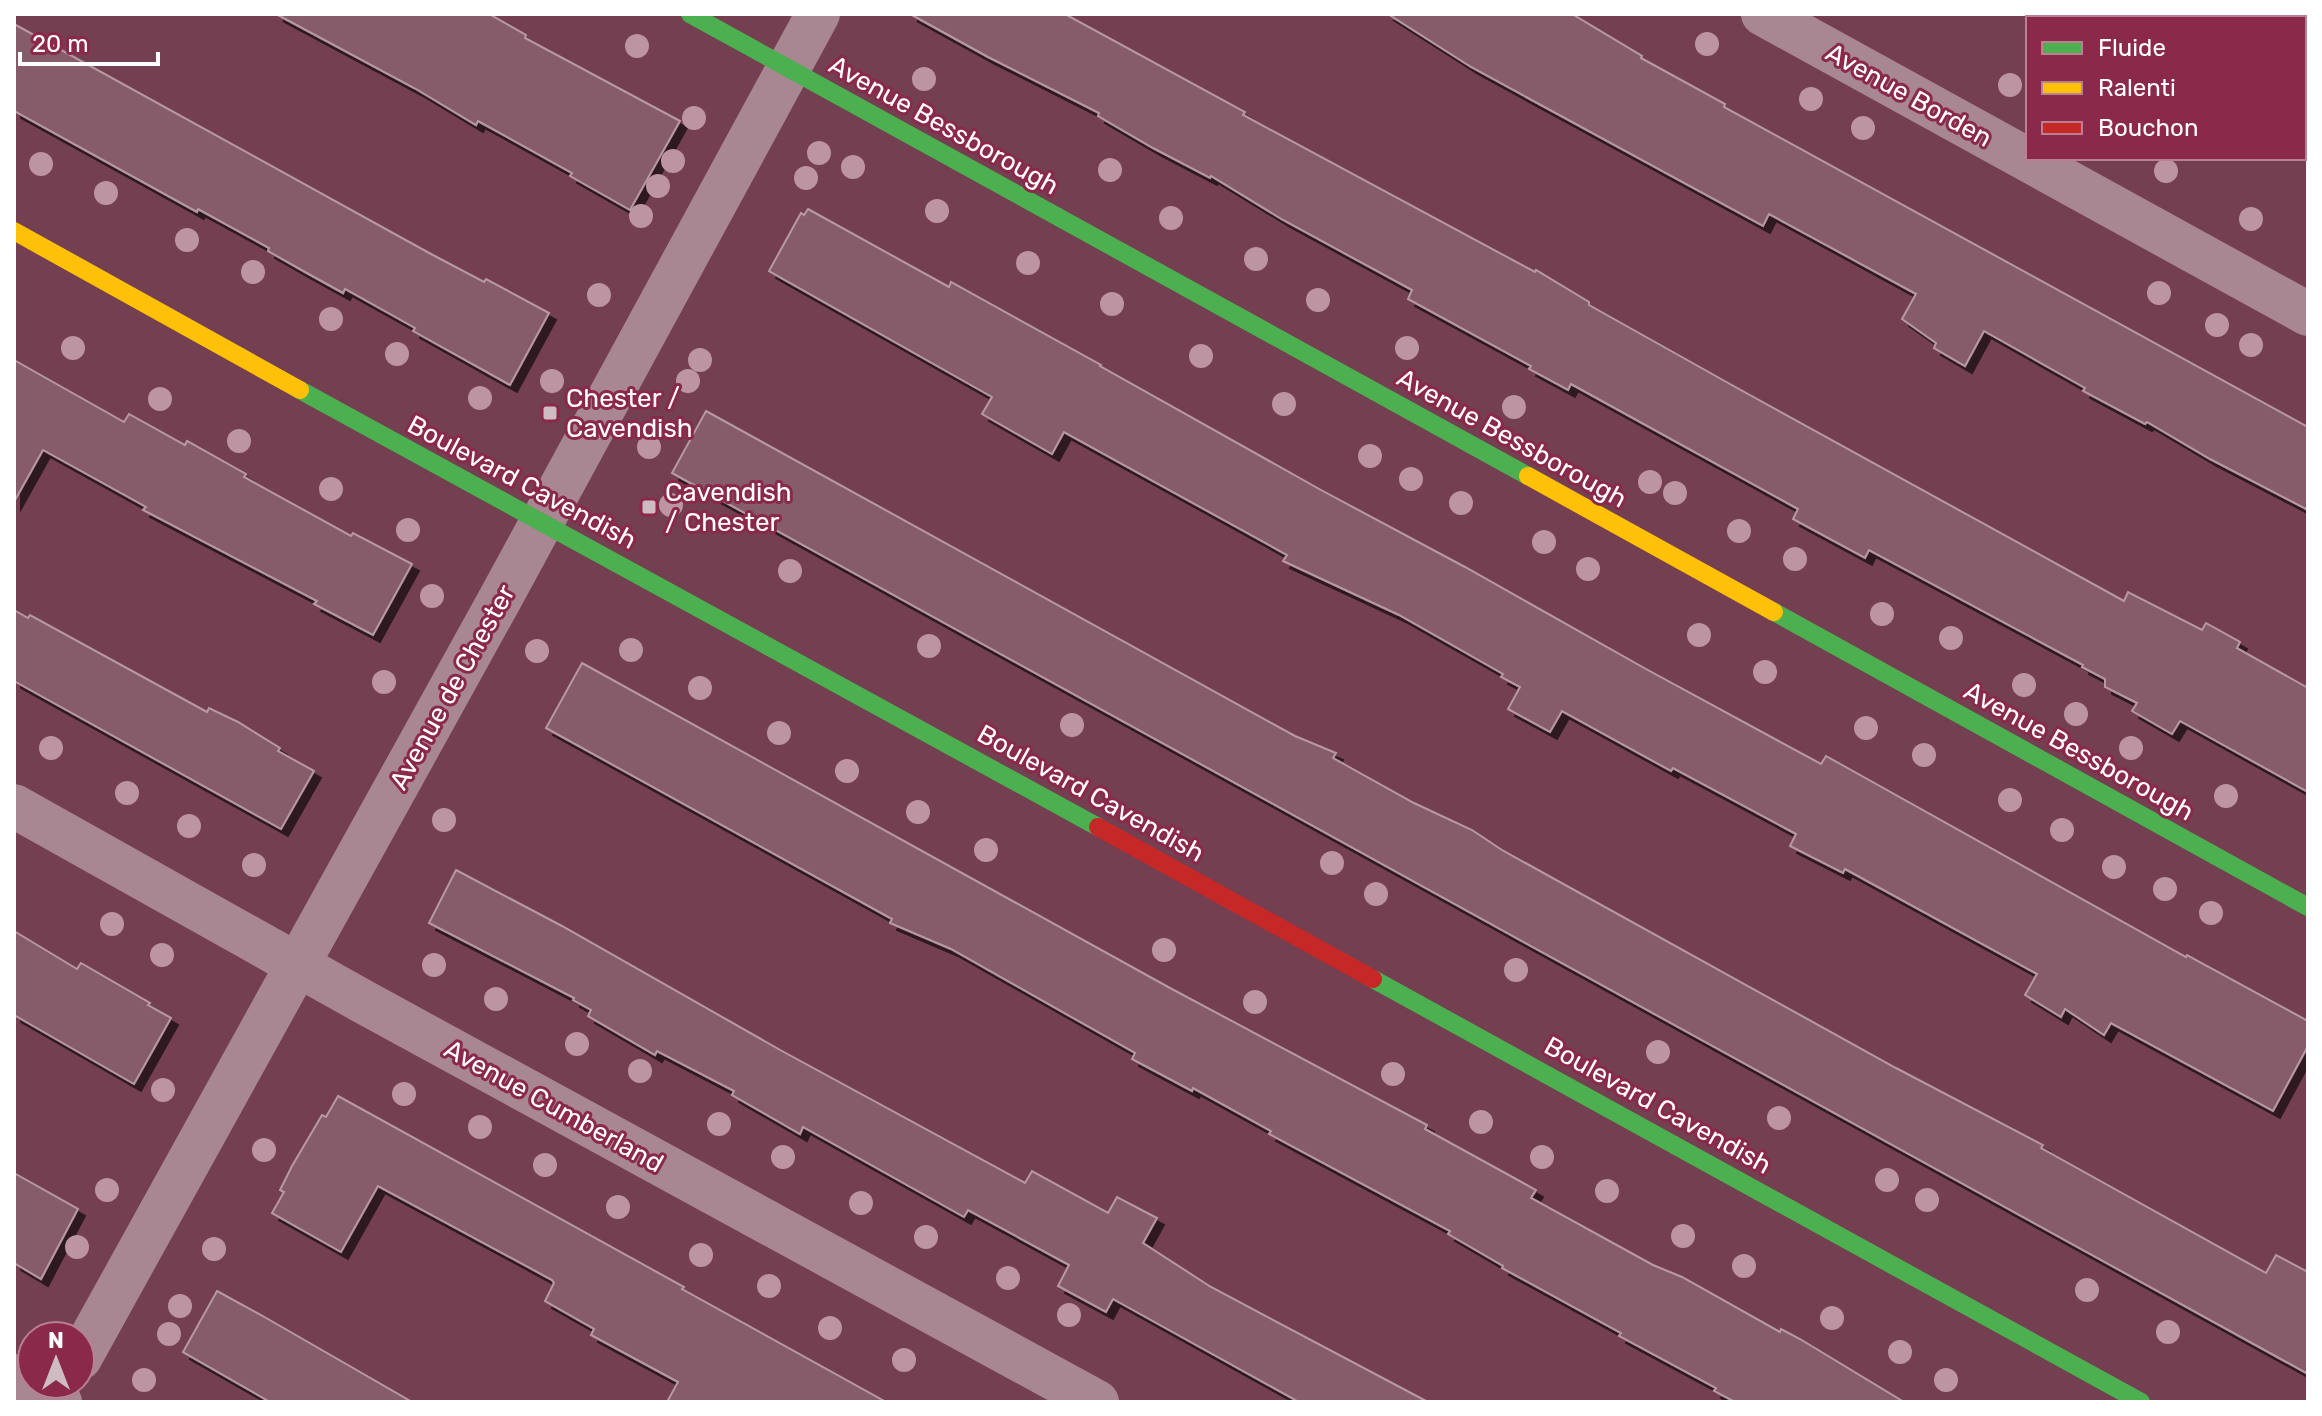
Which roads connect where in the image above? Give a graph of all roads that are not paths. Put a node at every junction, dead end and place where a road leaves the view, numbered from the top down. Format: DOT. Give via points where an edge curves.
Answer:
graph roads {
  1 [pos="690,14"];
  2 [pos="818,14"];
  3 [pos="1763,14"];
  4 [pos="787,67"];
  5 [pos="2026,159"];
  6 [pos="2028,160"];
  7 [pos="14,231"];
  8 [pos="2308,314"];
  9 [pos="541,523"];
  10 [pos="14,806"];
  11 [pos="2308,907"];
  12 [pos="298,965"];
  13 [pos="96,1329"];
  14 [pos="1097,1402"];
  15 [pos="2141,1402"];
  1 -- 4 [label="main road, Avenue Bessborough"];
  2 -- 4 [label="street, Avenue de Chester"];
  3 -- 5 [label="street, Avenue Borden"];
  4 -- 9 [label="street, Avenue de Chester"];
  4 -- 11 [label="main road, Avenue Bessborough"];
  6 -- 8 [label="street, Avenue Borden"];
  7 -- 9 [label="main road, Boulevard Cavendish"];
  9 -- 12 [label="street, Avenue de Chester"];
  9 -- 15 [label="main road, Boulevard Cavendish"];
  10 -- 12 [label="street, Avenue Cumberland"];
  12 -- 13 [label="street, Avenue de Chester"];
  12 -- 14 [label="street, Avenue Cumberland"];
}
